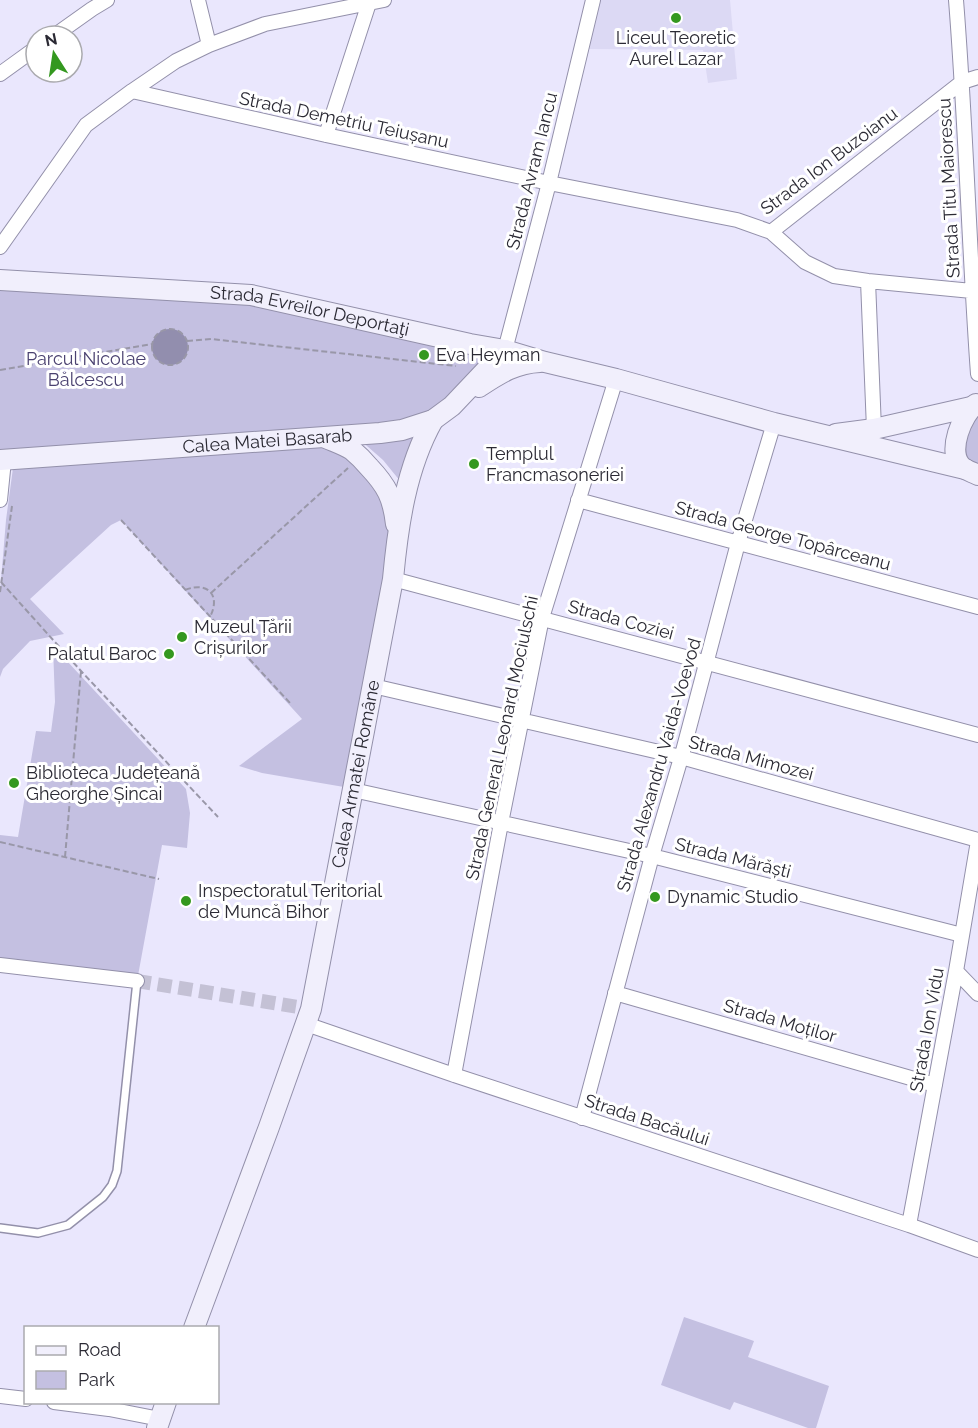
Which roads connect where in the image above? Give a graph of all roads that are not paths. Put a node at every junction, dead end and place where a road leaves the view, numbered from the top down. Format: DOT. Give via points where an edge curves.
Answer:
graph roads {
  1 [pos="107,0"];
  2 [pos="198,0"];
  3 [pos="384,0"];
  4 [pos="593,0"];
  5 [pos="956,0"];
  6 [pos="369,3"];
  7 [pos="90,4"];
  8 [pos="68,24"];
  9 [pos="209,45"];
  10 [pos="24,57"];
  11 [pos="0,74"];
  12 [pos="978,77"];
  13 [pos="962,82"];
  14 [pos="132,91"];
  15 [pos="963,117"];
  16 [pos="978,118"];
  17 [pos="326,135"];
  18 [pos="549,183"];
  19 [pos="974,218"];
  20 [pos="771,232"];
  21 [pos="0,247"];
  22 [pos="0,280"];
  23 [pos="868,281"];
  24 [pos="972,291"];
  25 [pos="505,350"];
  26 [pos="545,362"];
  27 [pos="978,374"];
  28 [pos="616,379"];
  29 [pos="976,403"];
  30 [pos="452,406"];
  31 [pos="433,420"];
  32 [pos="774,423"];
  33 [pos="874,429"];
  34 [pos="822,435"];
  35 [pos="324,437"];
  36 [pos="2,460"];
  37 [pos="972,472"];
  38 [pos="578,500"];
  39 [pos="6,501"];
  40 [pos="397,533"];
  41 [pos="738,543"];
  42 [pos="393,579"];
  43 [pos="978,607"];
  44 [pos="542,618"];
  45 [pos="707,662"];
  46 [pos="373,686"];
  47 [pos="522,721"];
  48 [pos="978,735"];
  49 [pos="681,757"];
  50 [pos="353,790"];
  51 [pos="501,823"];
  52 [pos="978,841"];
  53 [pos="652,856"];
  54 [pos="962,935"];
  55 [pos="0,964"];
  56 [pos="956,971"];
  57 [pos="137,981"];
  58 [pos="615,993"];
  59 [pos="978,994"];
  60 [pos="306,1024"];
  61 [pos="454,1075"];
  62 [pos="935,1085"];
  63 [pos="582,1118"];
  64 [pos="909,1225"];
  65 [pos="0,1228"];
  66 [pos="978,1250"];
  67 [pos="195,1326"];
  68 [pos="0,1396"];
  69 [pos="24,1399"];
  70 [pos="70,1404"];
  71 [pos="161,1416"];
  1 -- 7 [label="street"];
  2 -- 9 [label="street"];
  3 -- 6 [label="street"];
  4 -- 18 [label="street, Strada Avram Iancu"];
  5 -- 13 [label="street, Strada Titu Maiorescu"];
  6 -- 9 [label="street" via="265,24"];
  6 -- 17 [label="street"];
  7 -- 8 [label="street"];
  9 -- 14 [label="street" via="176,61"];
  10 -- 11 [label="street"];
  12 -- 13 [label="street, Strada Ion Buzoianu"];
  13 -- 15 [label="street, Strada Titu Maiorescu"];
  13 -- 20 [label="street, Strada Ion Buzoianu"];
  14 -- 17 [label="street, Strada Demetriu Teiușanu"];
  14 -- 21 [label="street" via="86,125"];
  15 -- 16 [label="street"];
  15 -- 19 [label="street, Strada Titu Maiorescu"];
  17 -- 18 [label="street, Strada Demetriu Teiușanu"];
  18 -- 20 [label="street, Strada Ion Buzoianu" via="737,220"];
  18 -- 25 [label="street, Strada Avram Iancu"];
  19 -- 24 [label="street, Strada Titu Maiorescu"];
  20 -- 23 [label="street" via="805,262 834,276"];
  22 -- 25 [label="main road, Strada Evreilor Deportaţi" via="251,295"];
  23 -- 24 [label="street"];
  23 -- 33 [label="street"];
  24 -- 27 [label="street, Strada Titu Maiorescu"];
  25 -- 26 [label="main road, Strada Evreilor Deportaţi"];
  25 -- 30 [label="main road, Calea Matei Basarab"];
  26 -- 28 [label="main road, Strada Evreilor Deportaţi"];
  26 -- 30 [label="main road" via="518,365"];
  28 -- 32 [label="main road, Strada Evreilor Deportaţi"];
  28 -- 38 [label="street, Strada General Leonard Mociulschi"];
  29 -- 33 [label="main road, Strada Evreilor Deportaţi"];
  29 -- 37 [label="main road" via="964,418 954,449 958,463"];
  30 -- 31 [label="main road, Calea Matei Basarab"];
  31 -- 35 [label="main road, Calea Matei Basarab" via="391,431"];
  31 -- 40 [label="main road, Calea Armatei Române" via="415,460"];
  32 -- 34 [label="main road, Strada Evreilor Deportaţi"];
  32 -- 41 [label="street, Strada Alexandru Vaida-Voevod"];
  33 -- 34 [label="main road, Strada Evreilor Deportaţi"];
  34 -- 37 [label="main road, Strada Evreilor Deportaţi"];
  35 -- 36 [label="main road, Calea Matei Basarab"];
  35 -- 40 [label="main road" via="351,450 382,481 394,507"];
  36 -- 39 [label="street"];
  38 -- 41 [label="street, Strada George Topârceanu"];
  38 -- 44 [label="street, Strada General Leonard Mociulschi"];
  40 -- 42 [label="main road, Calea Armatei Române"];
  41 -- 43 [label="street, Strada George Topârceanu"];
  41 -- 45 [label="street, Strada Alexandru Vaida-Voevod"];
  42 -- 44 [label="street, Strada Coziei"];
  42 -- 46 [label="main road, Calea Armatei Române"];
  44 -- 45 [label="street, Strada Coziei"];
  44 -- 47 [label="street, Strada General Leonard Mociulschi"];
  45 -- 48 [label="street, Strada Coziei"];
  45 -- 49 [label="street, Strada Alexandru Vaida-Voevod"];
  46 -- 47 [label="street, Strada Mimozei"];
  46 -- 50 [label="main road, Calea Armatei Române"];
  47 -- 49 [label="street, Strada Mimozei"];
  47 -- 51 [label="street, Strada General Leonard Mociulschi"];
  49 -- 52 [label="street, Strada Mimozei"];
  49 -- 53 [label="street, Strada Alexandru Vaida-Voevod"];
  50 -- 51 [label="street, Strada Mărăști"];
  50 -- 60 [label="main road, Calea Armatei Române"];
  51 -- 53 [label="street, Strada Mărăști"];
  51 -- 61 [label="street, Strada General Leonard Mociulschi"];
  52 -- 54 [label="street, Strada Ion Vidu"];
  53 -- 54 [label="street, Strada Mărăști"];
  53 -- 58 [label="street, Strada Alexandru Vaida-Voevod"];
  54 -- 56 [label="street, Strada Ion Vidu"];
  55 -- 57 [label="street"];
  56 -- 59 [label="street"];
  56 -- 62 [label="street, Strada Ion Vidu"];
  57 -- 65 [label="lane" via="117,1171 112,1185 103,1197 68,1224 38,1233"];
  58 -- 62 [label="street, Strada Moților"];
  58 -- 63 [label="street, Strada Alexandru Vaida-Voevod"];
  60 -- 61 [label="street, Strada Bacăului"];
  60 -- 67 [label="main road, Calea Armatei Române"];
  61 -- 63 [label="street, Strada Bacăului"];
  62 -- 64 [label="street, Strada Ion Vidu"];
  63 -- 64 [label="street, Strada Bacăului"];
  64 -- 66 [label="street, Strada Bacăului"];
  68 -- 69 [label="street"];
  70 -- 71 [label="street"];
}
